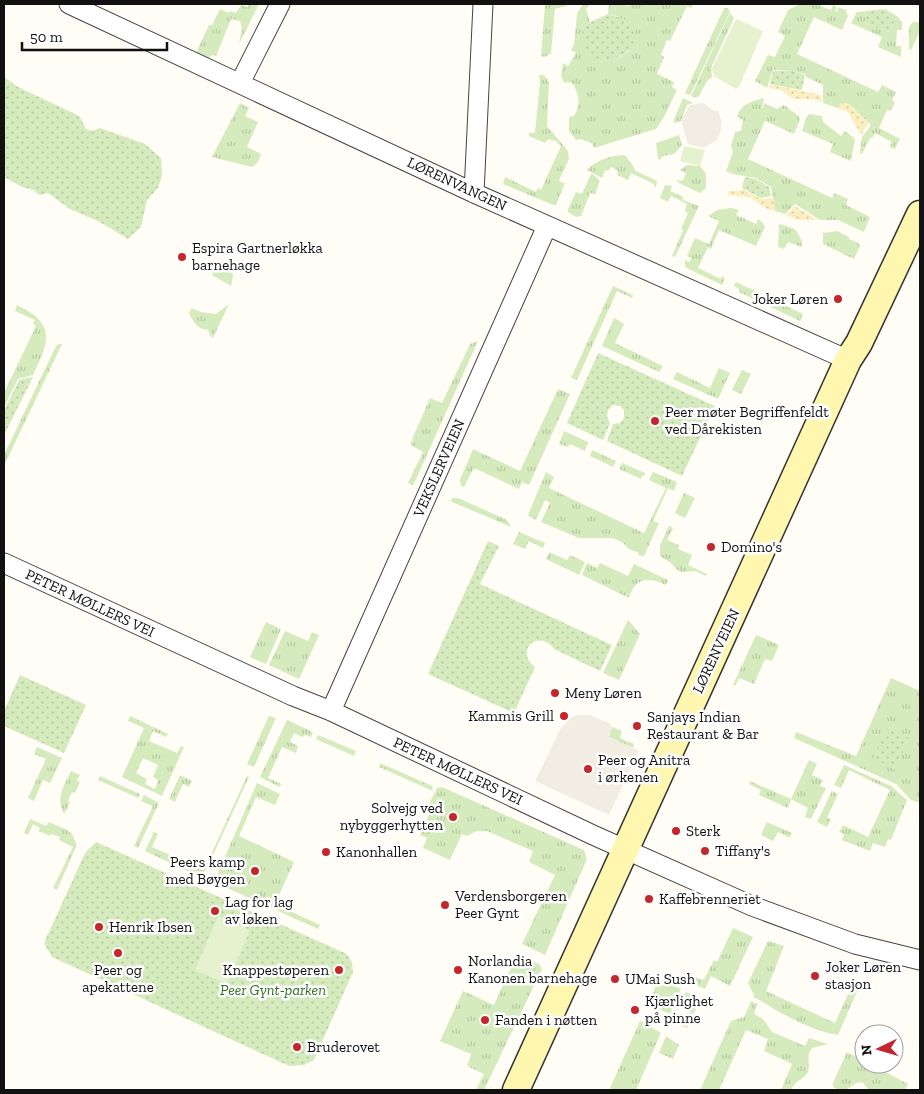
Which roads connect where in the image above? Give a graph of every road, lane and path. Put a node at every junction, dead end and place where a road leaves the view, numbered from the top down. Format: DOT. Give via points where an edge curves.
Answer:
graph roads {
  1 [pos="69,4"];
  2 [pos="280,4"];
  3 [pos="483,4"];
  4 [pos="240,83"];
  5 [pos="474,193"];
  6 [pos="920,214"];
  7 [pos="547,226"];
  8 [pos="854,352"];
  9 [pos="4,563"];
  10 [pos="331,711"];
  11 [pos="625,849"];
  12 [pos="920,960"];
  13 [pos="516,1090"];
  1 -- 4 [label="street, LØRENVANGEN"];
  2 -- 4 [label="street"];
  3 -- 5 [label="street"];
  4 -- 5 [label="street, LØRENVANGEN"];
  5 -- 7 [label="street, LØRENVANGEN"];
  6 -- 8 [label="street, LØRENVEIEN"];
  7 -- 8 [label="street, LØRENVANGEN"];
  7 -- 10 [label="street, VEKSLERVEIEN"];
  8 -- 11 [label="street, LØRENVEIEN"];
  9 -- 10 [label="street, PETER MØLLERS VEI"];
  10 -- 11 [label="street, PETER MØLLERS VEI"];
  11 -- 12 [label="street, PETER MØLLERS VEI" via="752,906 856,944"];
  11 -- 13 [label="street, LØRENVEIEN"];
}
